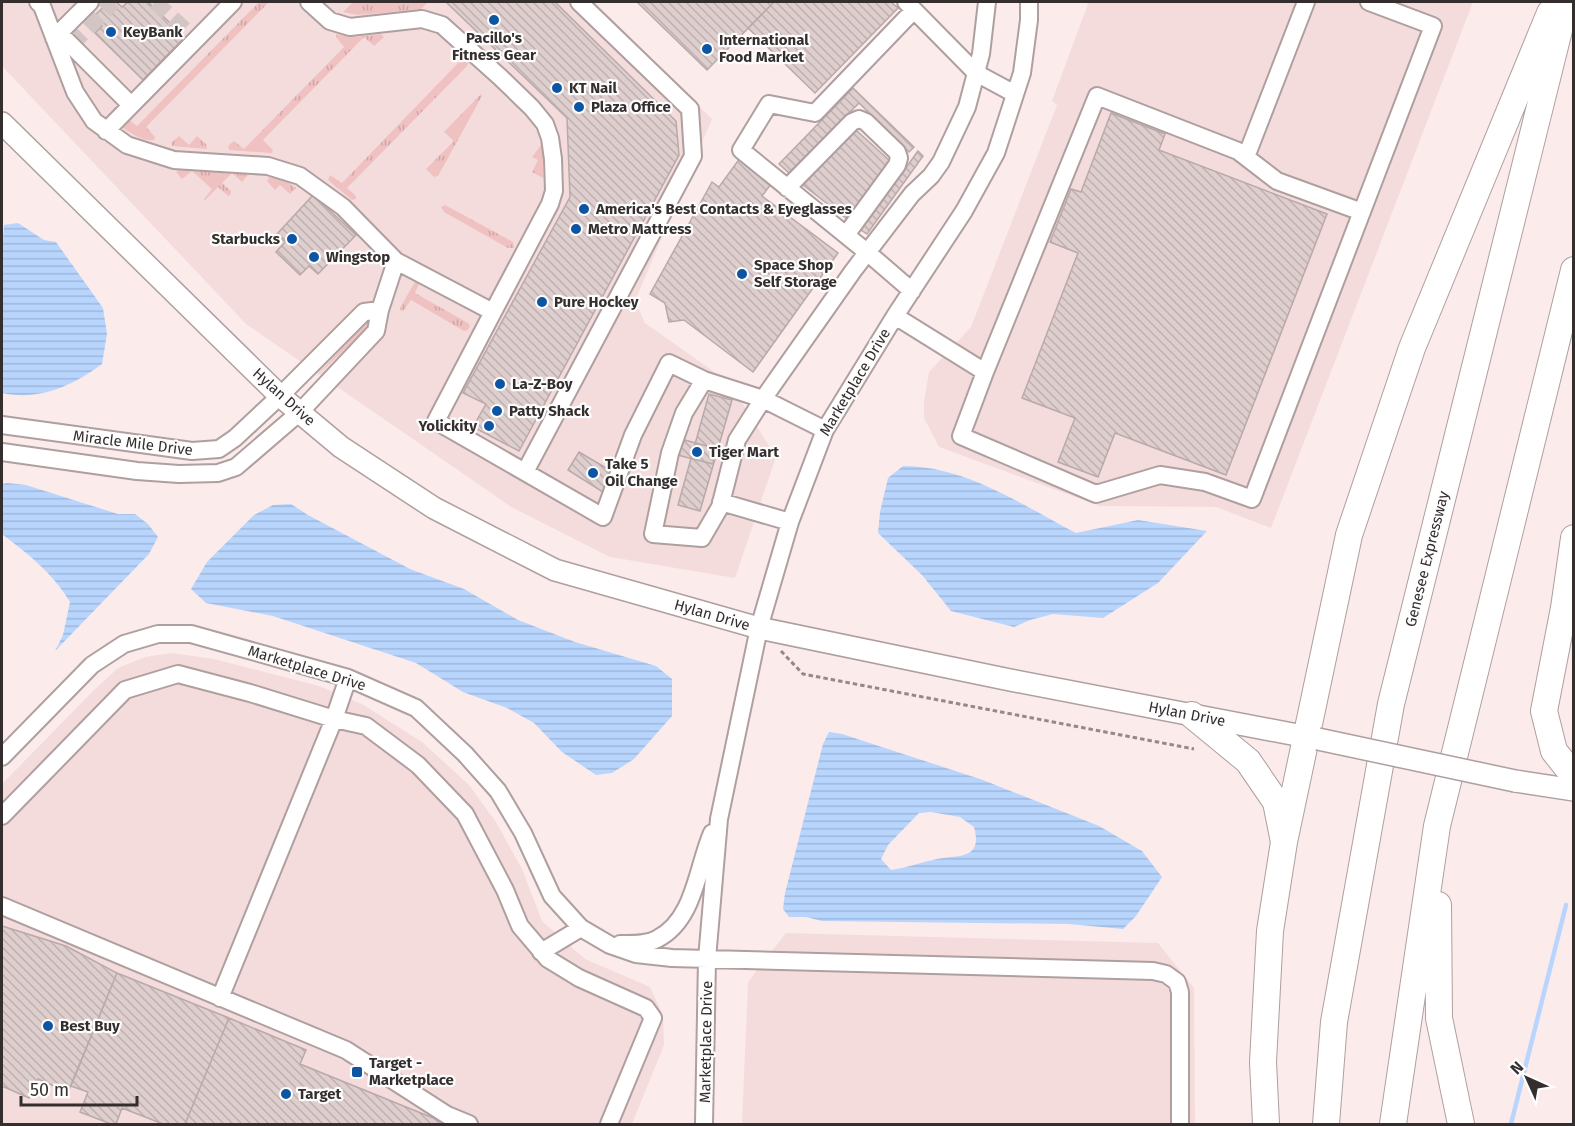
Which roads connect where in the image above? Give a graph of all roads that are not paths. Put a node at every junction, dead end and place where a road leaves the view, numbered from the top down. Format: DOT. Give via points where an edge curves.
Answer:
graph roads {
  1 [pos="38,2"];
  2 [pos="90,2"];
  3 [pos="234,2"];
  4 [pos="309,2"];
  5 [pos="579,2"];
  6 [pos="987,2"];
  7 [pos="1029,2"];
  8 [pos="1306,2"];
  9 [pos="1369,2"];
  10 [pos="1554,2"];
  11 [pos="1566,2"];
  12 [pos="910,6"];
  13 [pos="57,35"];
  14 [pos="976,73"];
  15 [pos="1015,94"];
  16 [pos="131,105"];
  17 [pos="2,123"];
  18 [pos="106,130"];
  19 [pos="1246,157"];
  20 [pos="787,188"];
  21 [pos="1362,212"];
  22 [pos="846,235"];
  23 [pos="868,252"];
  24 [pos="396,261"];
  25 [pos="1574,270"];
  26 [pos="912,291"];
  27 [pos="380,310"];
  28 [pos="493,312"];
  29 [pos="895,316"];
  30 [pos="985,372"];
  31 [pos="704,380"];
  32 [pos="280,396"];
  33 [pos="763,399"];
  34 [pos="300,412"];
  35 [pos="2,425"];
  36 [pos="825,430"];
  37 [pos="2,452"];
  38 [pos="525,472"];
  39 [pos="721,502"];
  40 [pos="790,522"];
  41 [pos="1574,538"];
  42 [pos="759,628"];
  43 [pos="348,678"];
  44 [pos="1192,715"];
  45 [pos="334,719"];
  46 [pos="1312,738"];
  47 [pos="2,757"];
  48 [pos="1574,776"];
  49 [pos="1574,790"];
  50 [pos="2,816"];
  51 [pos="719,819"];
  52 [pos="1437,826"];
  53 [pos="1284,842"];
  54 [pos="2,906"];
  55 [pos="581,928"];
  56 [pos="610,945"];
  57 [pos="541,952"];
  58 [pos="707,958"];
  59 [pos="220,998"];
  60 [pos="469,1125"];
  61 [pos="609,1125"];
  62 [pos="704,1125"];
  63 [pos="1180,1125"];
  64 [pos="1266,1125"];
  65 [pos="1326,1125"];
  66 [pos="1393,1125"];
  67 [pos="1461,1125"];
  1 -- 13 [label="street"];
  2 -- 13 [label="street"];
  3 -- 16 [label="street"];
  4 -- 28 [label="street" via="330,21 350,27 422,19 442,25 545,124 552,152 554,191"];
  5 -- 38 [label="street" via="690,109 693,156"];
  6 -- 14 [label="street"];
  7 -- 15 [label="street, Marketplace Drive" via="1022,74"];
  8 -- 19 [label="street"];
  9 -- 21 [label="street" via="1433,26"];
  10 -- 46 [label="highway" via="1412,348 1360,502 1346,546"];
  11 -- 65 [label="highway, Genesee Expressway" via="1391,704 1334,1022"];
  12 -- 14 [label="street"];
  12 -- 20 [label="street" via="815,113 769,104 741,150"];
  13 -- 16 [label="street"];
  13 -- 18 [label="street" via="75,92 94,121"];
  14 -- 15 [label="street"];
  14 -- 23 [label="street" via="967,107 941,162"];
  15 -- 26 [label="street, Marketplace Drive" via="996,153"];
  16 -- 18 [label="street"];
  17 -- 32 [label="main road, Hylan Drive"];
  18 -- 24 [label="street" via="127,145 174,160 268,166 300,176 343,207"];
  19 -- 21 [label="street" via="1277,181"];
  19 -- 30 [label="street" via="1097,96"];
  20 -- 22 [label="street"];
  20 -- 22 [label="street" via="852,122 866,122 899,158"];
  21 -- 30 [label="street" via="1252,499 1205,482 1160,475 1096,494 961,436"];
  22 -- 23 [label="street"];
  23 -- 26 [label="street"];
  23 -- 33 [label="street"];
  24 -- 27 [label="street"];
  24 -- 28 [label="street"];
  25 -- 52 [label="highway"];
  26 -- 29 [label="street, Marketplace Drive"];
  27 -- 32 [label="street, Miracle Mile Drive" via="364,312"];
  27 -- 34 [label="street" via="376,331"];
  28 -- 38 [label="street" via="436,421"];
  29 -- 30 [label="street"];
  29 -- 36 [label="street, Marketplace Drive"];
  31 -- 33 [label="street"];
  31 -- 38 [label="street" via="669,363 633,435 603,517"];
  31 -- 39 [label="street" via="684,413 670,453 653,534 702,538"];
  32 -- 34 [label="main road, Hylan Drive"];
  32 -- 35 [label="street, Miracle Mile Drive" via="235,438 206,452"];
  33 -- 36 [label="street"];
  33 -- 39 [label="street" via="737,440"];
  34 -- 37 [label="street" via="236,467 218,473 137,471"];
  34 -- 42 [label="main road, Hylan Drive" via="341,447 434,508 555,570"];
  36 -- 40 [label="street, Marketplace Drive"];
  39 -- 40 [label="street"];
  40 -- 42 [label="street, Marketplace Drive"];
  41 -- 48 [label="highway" via="1544,711 1554,751"];
  42 -- 44 [label="main road, Hylan Drive"];
  42 -- 51 [label="street, Marketplace Drive"];
  43 -- 45 [label="street"];
  43 -- 47 [label="street, Marketplace Drive" via="191,634 158,634 123,644 92,665"];
  43 -- 55 [label="street, Marketplace Drive" via="416,708 465,754 498,791 523,833 552,896"];
  44 -- 46 [label="main road, Hylan Drive"];
  44 -- 53 [label="highway" via="1248,761 1276,802"];
  45 -- 50 [label="street" via="178,674 125,690"];
  45 -- 57 [label="street" via="366,726 418,765 465,814 520,926"];
  45 -- 59 [label="street"];
  46 -- 49 [label="main road, Hylan Drive, bridge"];
  46 -- 53 [label="highway"];
  51 -- 56 [label="street, Marketplace Drive" via="684,912 674,926 656,940"];
  51 -- 58 [label="street, Marketplace Drive"];
  52 -- 66 [label="highway"];
  52 -- 67 [label="highway" via="1439,1018"];
  53 -- 64 [label="highway" via="1270,932 1263,1062"];
  54 -- 59 [label="street"];
  55 -- 56 [label="street, Marketplace Drive"];
  55 -- 57 [label="street"];
  56 -- 58 [label="street, Marketplace Drive" via="636,954"];
  57 -- 61 [label="street" via="579,978 646,1008 653,1018"];
  58 -- 62 [label="street, Marketplace Drive"];
  58 -- 63 [label="street" via="1166,974 1177,982 1180,992"];
  59 -- 60 [label="street" via="346,1050 447,1116"];
}
